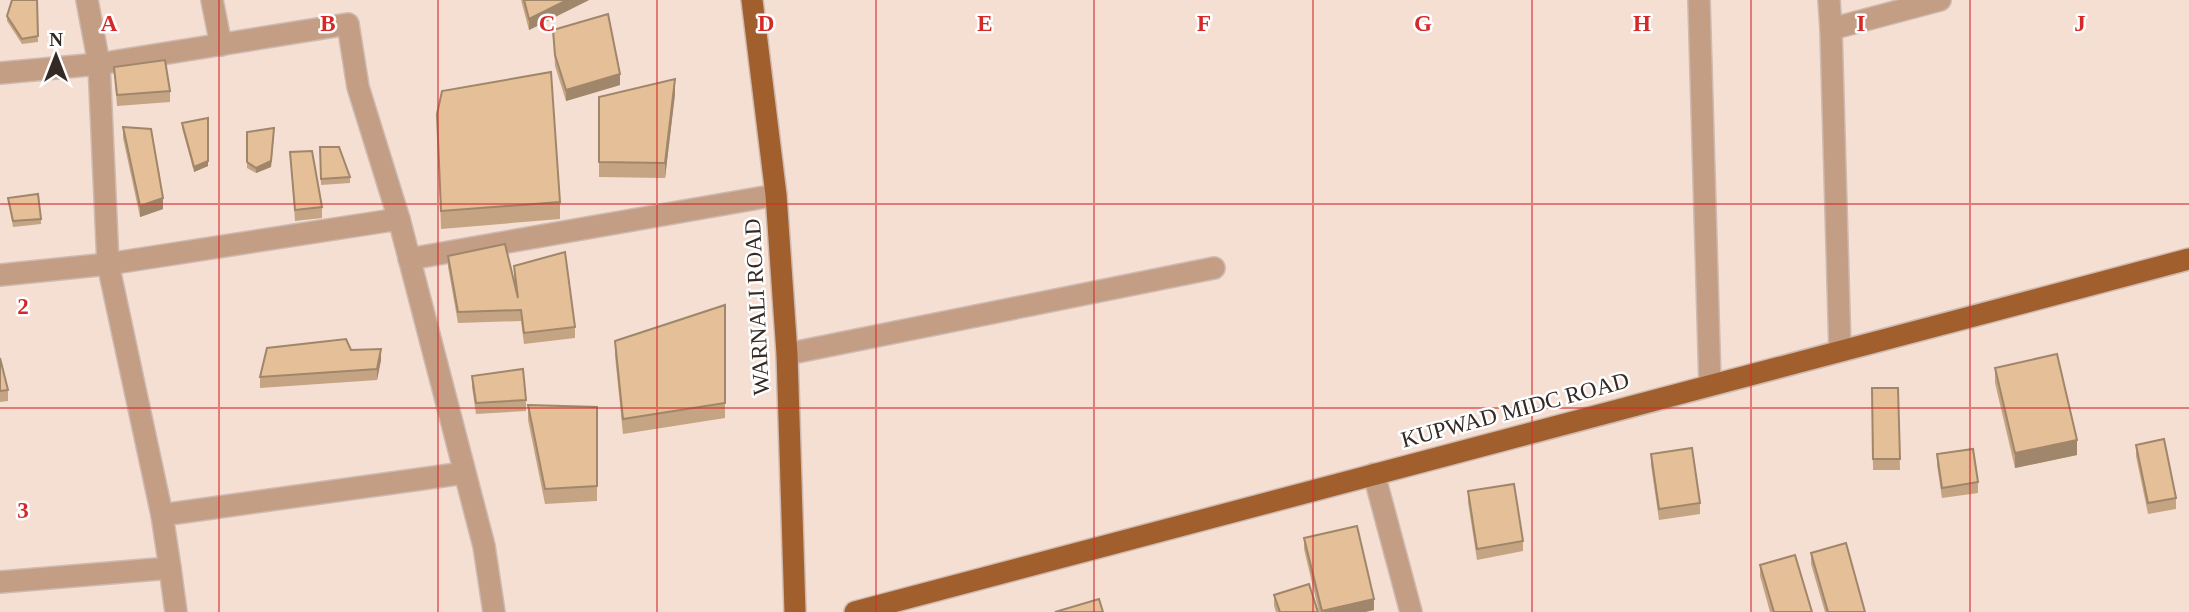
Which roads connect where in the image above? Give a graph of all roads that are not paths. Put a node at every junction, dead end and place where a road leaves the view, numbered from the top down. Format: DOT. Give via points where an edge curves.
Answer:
graph roads {
  1 [pos="87,0"];
  2 [pos="212,0"];
  3 [pos="751,0"];
  4 [pos="1699,0"];
  5 [pos="1829,0"];
  6 [pos="1940,0"];
  7 [pos="1831,29"];
  8 [pos="221,46"];
  9 [pos="99,64"];
  10 [pos="0,73"];
  11 [pos="776,195"];
  12 [pos="399,219"];
  13 [pos="409,259"];
  14 [pos="2189,259"];
  15 [pos="108,264"];
  16 [pos="1214,268"];
  17 [pos="0,275"];
  18 [pos="1840,351"];
  19 [pos="787,354"];
  20 [pos="1710,385"];
  21 [pos="464,473"];
  22 [pos="1374,474"];
  23 [pos="162,514"];
  24 [pos="170,568"];
  25 [pos="0,582"];
  26 [pos="887,608"];
  27 [pos="176,612"];
  28 [pos="494,612"];
  29 [pos="795,612"];
  30 [pos="855,612"];
  31 [pos="1411,612"];
  1 -- 9 [label="street"];
  2 -- 8 [label="street"];
  3 -- 11 [label="main road, WARNALI ROAD"];
  4 -- 20 [label="street"];
  5 -- 7 [label="street"];
  6 -- 7 [label="street"];
  7 -- 18 [label="street"];
  8 -- 9 [label="street"];
  8 -- 12 [label="street" via="348,24 358,87"];
  9 -- 10 [label="street"];
  9 -- 15 [label="street"];
  11 -- 13 [label="street"];
  11 -- 19 [label="main road, WARNALI ROAD"];
  12 -- 13 [label="street"];
  12 -- 15 [label="street"];
  13 -- 21 [label="street"];
  14 -- 18 [label="main road, KUPWAD MIDC ROAD"];
  15 -- 17 [label="street"];
  15 -- 23 [label="street"];
  16 -- 19 [label="street"];
  18 -- 20 [label="main road, KUPWAD MIDC ROAD"];
  19 -- 29 [label="main road, WARNALI ROAD"];
  20 -- 22 [label="main road, KUPWAD MIDC ROAD"];
  21 -- 23 [label="street"];
  21 -- 28 [label="street" via="484,546"];
  22 -- 26 [label="main road, KUPWAD MIDC ROAD"];
  22 -- 31 [label="street"];
  23 -- 24 [label="street"];
  24 -- 25 [label="street"];
  24 -- 27 [label="street"];
  26 -- 30 [label="main road, KUPWAD MIDC ROAD"];
}
